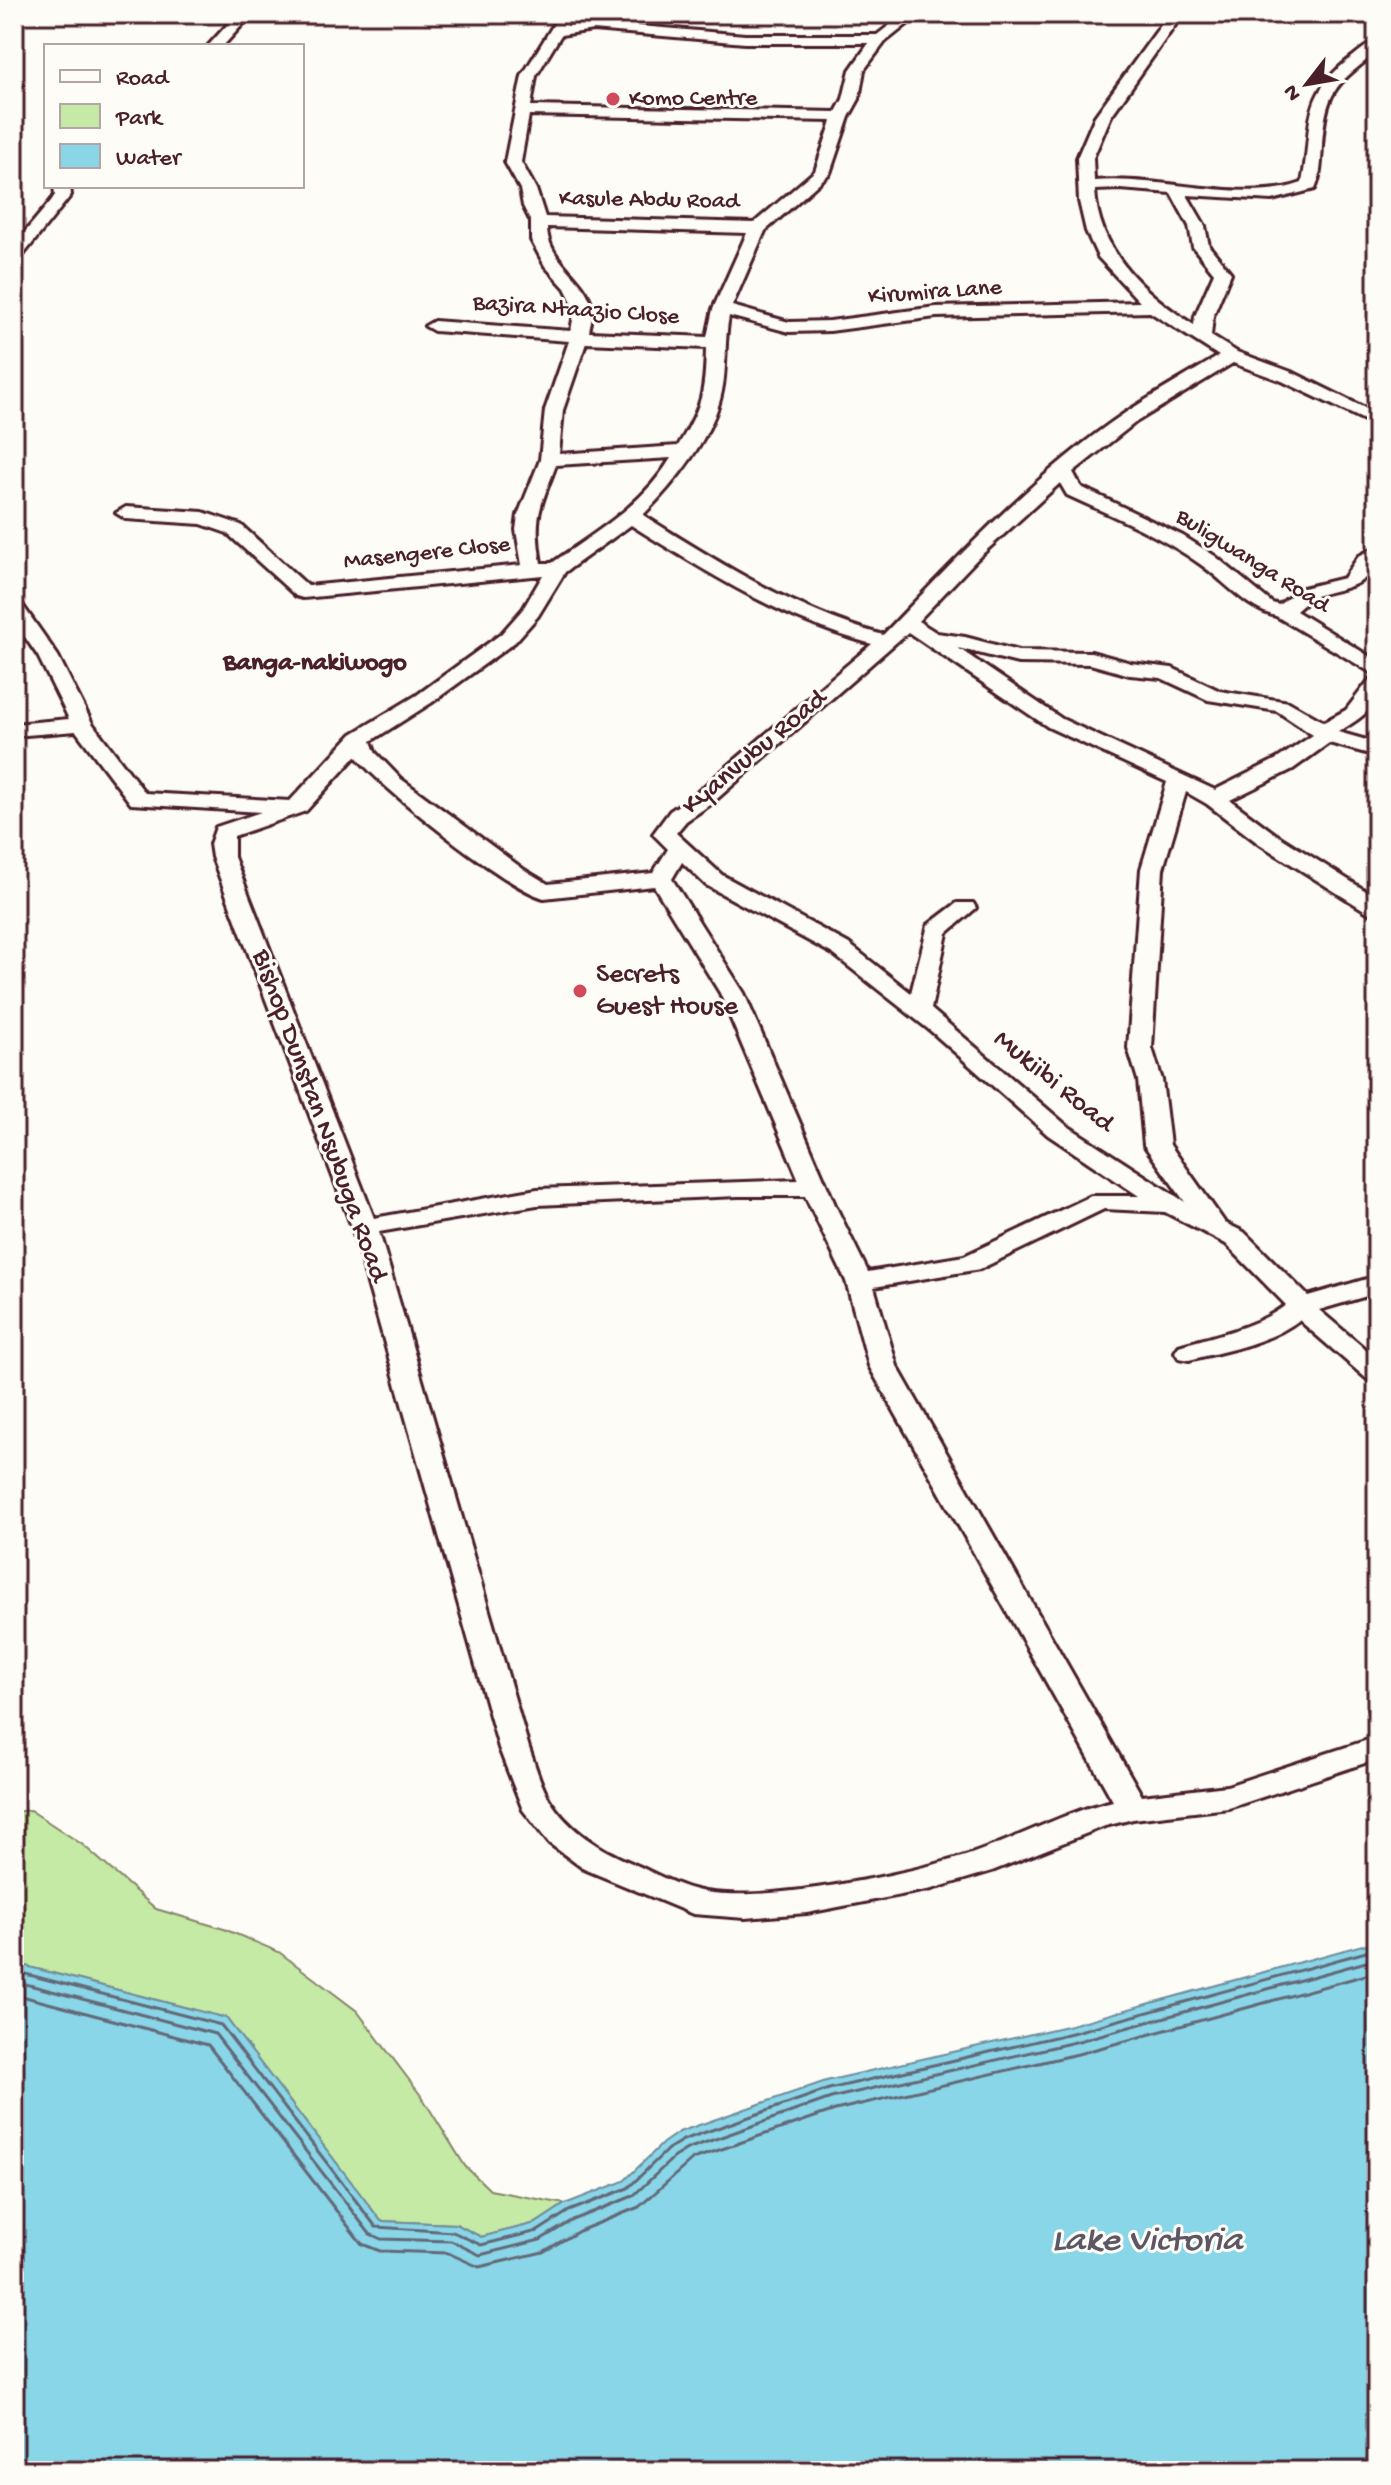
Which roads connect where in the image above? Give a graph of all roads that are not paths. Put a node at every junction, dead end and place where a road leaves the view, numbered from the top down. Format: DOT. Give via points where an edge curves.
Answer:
graph roads {
  1 [pos="245,14"];
  2 [pos="567,14"];
  3 [pos="913,14"];
  4 [pos="1176,14"];
  5 [pos="554,32"];
  6 [pos="880,39"];
  7 [pos="217,44"];
  8 [pos="1376,48"];
  9 [pos="522,110"];
  10 [pos="841,117"];
  11 [pos="1088,186"];
  12 [pos="62,188"];
  13 [pos="1181,188"];
  14 [pos="539,222"];
  15 [pos="758,228"];
  16 [pos="14,255"];
  17 [pos="1154,307"];
  18 [pos="722,309"];
  19 [pos="434,326"];
  20 [pos="579,337"];
  21 [pos="1202,337"];
  22 [pos="715,343"];
  23 [pos="1231,356"];
  24 [pos="1377,421"];
  25 [pos="687,451"];
  26 [pos="549,460"];
  27 [pos="1063,471"];
  28 [pos="126,513"];
  29 [pos="631,516"];
  30 [pos="1377,552"];
  31 [pos="557,568"];
  32 [pos="532,569"];
  33 [pos="14,607"];
  34 [pos="1283,612"];
  35 [pos="907,622"];
  36 [pos="928,639"];
  37 [pos="887,642"];
  38 [pos="1377,670"];
  39 [pos="1377,683"];
  40 [pos="82,724"];
  41 [pos="14,730"];
  42 [pos="1326,735"];
  43 [pos="360,739"];
  44 [pos="1377,750"];
  45 [pos="1179,779"];
  46 [pos="1215,799"];
  47 [pos="298,806"];
  48 [pos="680,848"];
  49 [pos="661,879"];
  50 [pos="965,908"];
  51 [pos="1377,908"];
  52 [pos="919,1011"];
  53 [pos="815,1188"];
  54 [pos="1170,1205"];
  55 [pos="365,1227"];
  56 [pos="1215,1227"];
  57 [pos="859,1281"];
  58 [pos="1377,1284"];
  59 [pos="1300,1307"];
  60 [pos="1189,1352"];
  61 [pos="1377,1373"];
  62 [pos="1377,1748"];
  63 [pos="1133,1808"];
  1 -- 7 [label="street"];
  2 -- 5 [label="street"];
  3 -- 6 [label="street, Bishop Dunstan Nsubuga Road"];
  4 -- 11 [label="street" via="1093,133 1085,158"];
  5 -- 6 [label="street" via="593,26 745,39"];
  5 -- 9 [label="street" via="529,76"];
  6 -- 10 [label="street, Bishop Dunstan Nsubuga Road" via="857,70"];
  8 -- 13 [label="street" via="1325,92 1309,186 1297,193 1255,194"];
  9 -- 10 [label="street"];
  9 -- 14 [label="street" via="513,162"];
  10 -- 15 [label="street, Bishop Dunstan Nsubuga Road" via="822,173"];
  11 -- 13 [label="street"];
  11 -- 17 [label="street" via="1094,231 1104,253"];
  12 -- 16 [label="street" via="57,204"];
  13 -- 21 [label="street" via="1201,247 1223,273 1204,316"];
  14 -- 15 [label="street, Kasule Abdu Road"];
  14 -- 20 [label="street" via="543,248 584,308"];
  15 -- 18 [label="street, Bishop Dunstan Nsubuga Road"];
  17 -- 18 [label="street, Kirumira Lane" via="950,311 809,327 789,327"];
  17 -- 21 [label="street"];
  18 -- 22 [label="street, Bishop Dunstan Nsubuga Road"];
  19 -- 20 [label="street, Bazira Ntaazio Close"];
  20 -- 22 [label="street, Bazira Ntaazio Close"];
  20 -- 26 [label="street" via="554,410"];
  21 -- 23 [label="street"];
  22 -- 25 [label="street, Bishop Dunstan Nsubuga Road" via="709,409"];
  23 -- 24 [label="street"];
  23 -- 27 [label="street, Kyanvubu Road" via="1130,418"];
  25 -- 26 [label="street"];
  25 -- 29 [label="street, Bishop Dunstan Nsubuga Road" via="666,482"];
  26 -- 32 [label="street" via="528,515"];
  27 -- 34 [label="street, Buligwanga Road" via="1074,491 1176,540 1265,607"];
  27 -- 35 [label="street, Kyanvubu Road" via="971,554"];
  28 -- 32 [label="street, Masengere Close" via="203,518 234,529 303,592"];
  29 -- 31 [label="street, Bishop Dunstan Nsubuga Road"];
  29 -- 37 [label="street" via="749,589 839,631"];
  30 -- 34 [label="street" via="1351,582 1306,593"];
  31 -- 32 [label="street, Masengere Close"];
  31 -- 43 [label="street, Bishop Dunstan Nsubuga Road" via="508,638"];
  33 -- 40 [label="street" via="48,656"];
  34 -- 38 [label="street, Buligwanga Road"];
  35 -- 36 [label="street"];
  35 -- 37 [label="street, Kyanvubu Road"];
  36 -- 42 [label="street" via="1018,657 1091,658 1165,672 1215,696 1282,706"];
  36 -- 45 [label="street" via="1055,723"];
  37 -- 48 [label="street, Kyanvubu Road" via="678,816 664,834"];
  39 -- 42 [label="street" via="1353,714"];
  40 -- 41 [label="street"];
  40 -- 47 [label="street" via="139,799"];
  42 -- 44 [label="street"];
  42 -- 46 [label="street" via="1285,764"];
  43 -- 47 [label="street, Bishop Dunstan Nsubuga Road"];
  43 -- 49 [label="street" via="365,754 393,784 544,891"];
  45 -- 46 [label="street"];
  45 -- 56 [label="street" via="1152,869 1140,1048 1150,1080 1157,1145"];
  46 -- 51 [label="street"];
  47 -- 55 [label="street, Bishop Dunstan Nsubuga Road" via="224,832 223,857"];
  48 -- 49 [label="street, Kyanvubu Road"];
  48 -- 52 [label="street, Mukiibi Road" via="714,880 841,949"];
  49 -- 53 [label="street" via="732,993"];
  50 -- 52 [label="street" via="936,930"];
  52 -- 54 [label="street, Mukiibi Road" via="1057,1130"];
  53 -- 55 [label="street" via="537,1197"];
  53 -- 57 [label="street"];
  54 -- 56 [label="street, Mukiibi Road"];
  54 -- 57 [label="street" via="1100,1201 971,1263"];
  55 -- 63 [label="street, Bishop Dunstan Nsubuga Road" via="514,1748 534,1802 560,1835 595,1861 649,1886 693,1902 745,1906 807,1901 932,1877"];
  56 -- 59 [label="street, Mukiibi Road" via="1268,1269"];
  57 -- 63 [label="street" via="883,1366"];
  58 -- 59 [label="street"];
  59 -- 60 [label="street" via="1279,1323"];
  59 -- 61 [label="street, Mukiibi Road"];
  62 -- 63 [label="street, Bishop Dunstan Nsubuga Road" via="1229,1797"];
}
